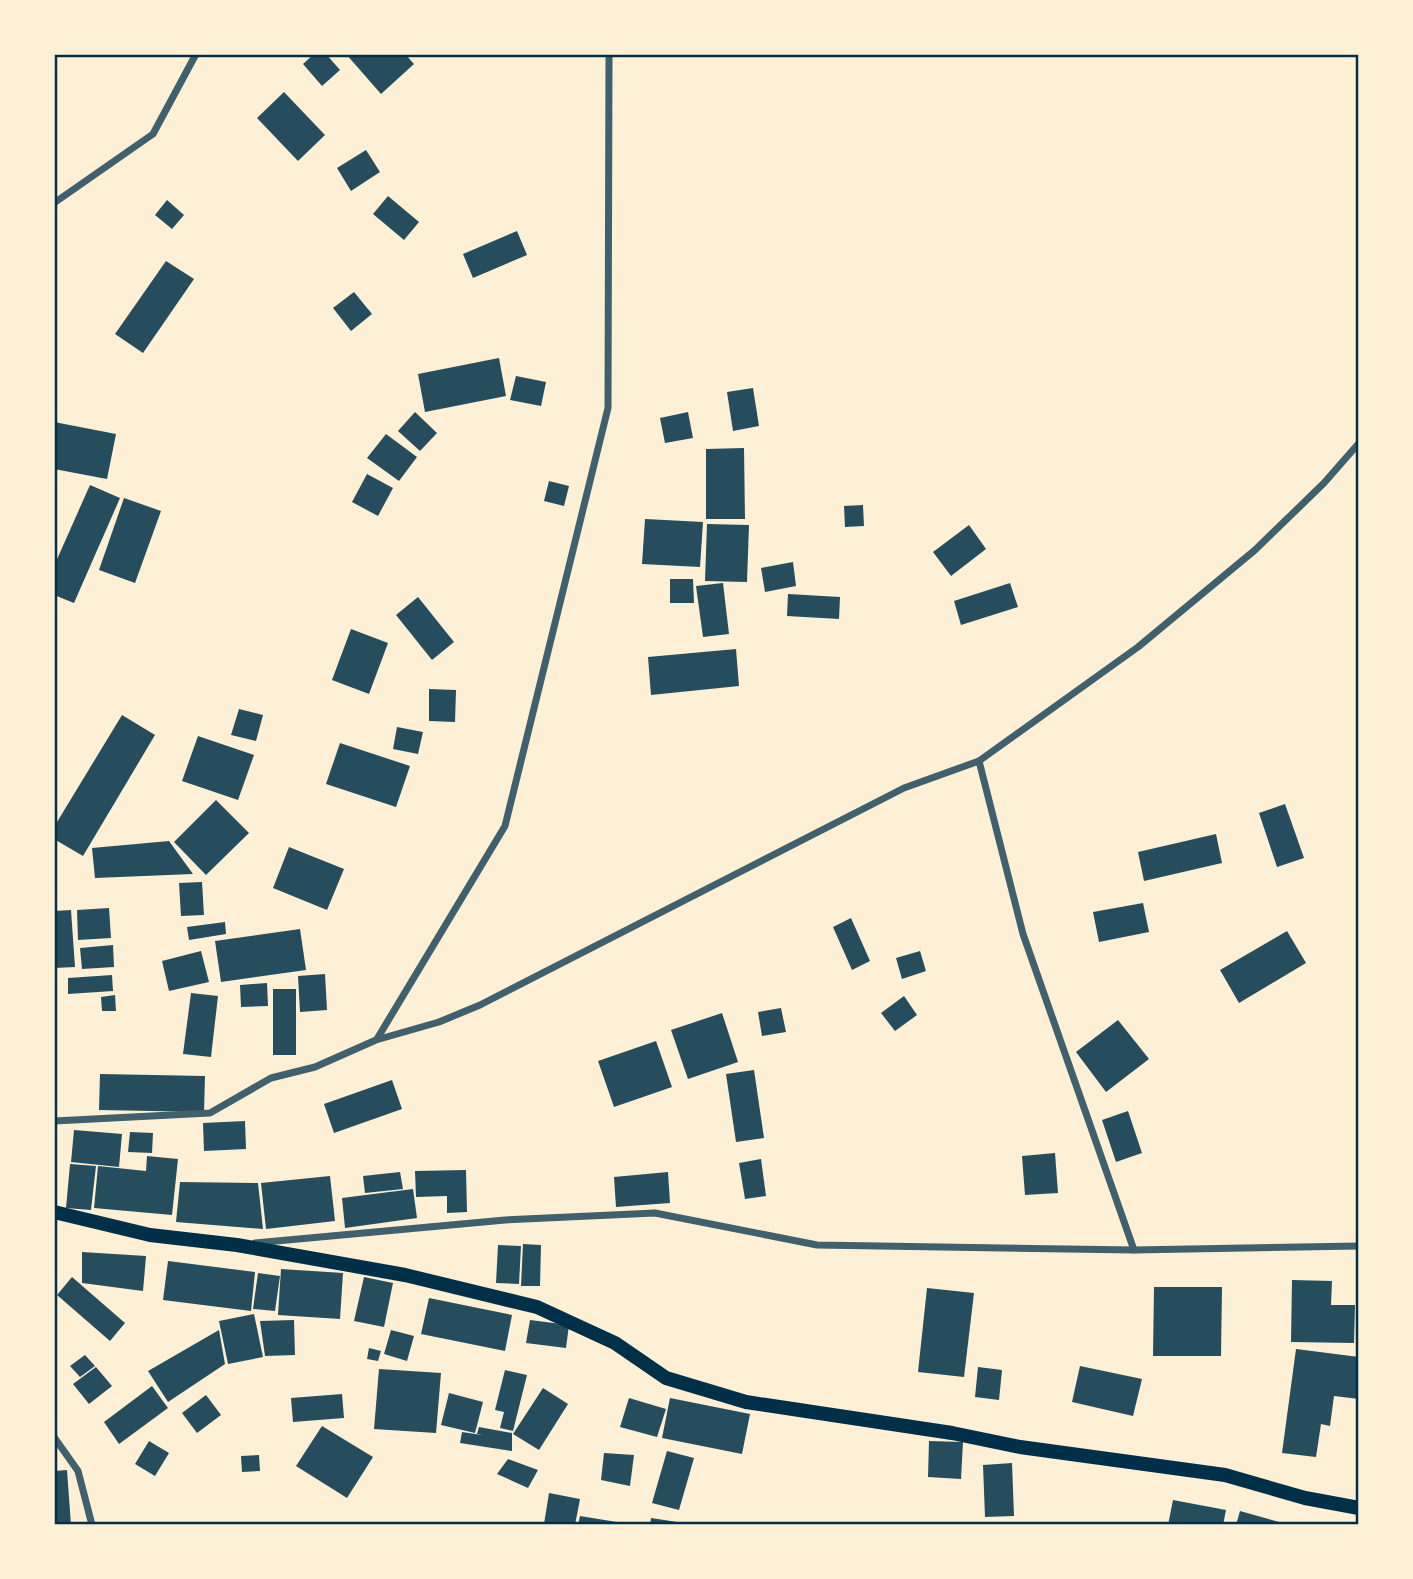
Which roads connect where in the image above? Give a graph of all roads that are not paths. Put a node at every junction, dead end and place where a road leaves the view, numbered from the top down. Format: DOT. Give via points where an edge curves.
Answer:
graph roads {
  1 [pos="196,54"];
  2 [pos="609,54"];
  3 [pos="54,203"];
  4 [pos="1359,443"];
  5 [pos="979,761"];
  6 [pos="376,1040"];
  7 [pos="54,1121"];
  8 [pos="54,1212"];
  9 [pos="237,1245"];
  10 [pos="1359,1246"];
  11 [pos="1134,1250"];
  12 [pos="54,1437"];
  13 [pos="1359,1508"];
  14 [pos="92,1525"];
  1 -- 3 [label="street" via="153,134"];
  2 -- 6 [label="street" via="608,408 505,826"];
  4 -- 5 [label="street" via="1255,550 1138,647"];
  5 -- 6 [label="street" via="904,788 480,1005"];
  5 -- 11 [label="street" via="1023,934"];
  6 -- 7 [label="street" via="315,1067 271,1078 210,1114"];
  8 -- 9 [label="main road" via="150,1235"];
  9 -- 11 [label="street" via="505,1220 655,1213 817,1245"];
  9 -- 13 [label="main road" via="405,1275 537,1307 615,1343 666,1378 746,1402 1225,1475"];
  10 -- 11 [label="street"];
  12 -- 14 [label="street" via="78,1471"];
}
